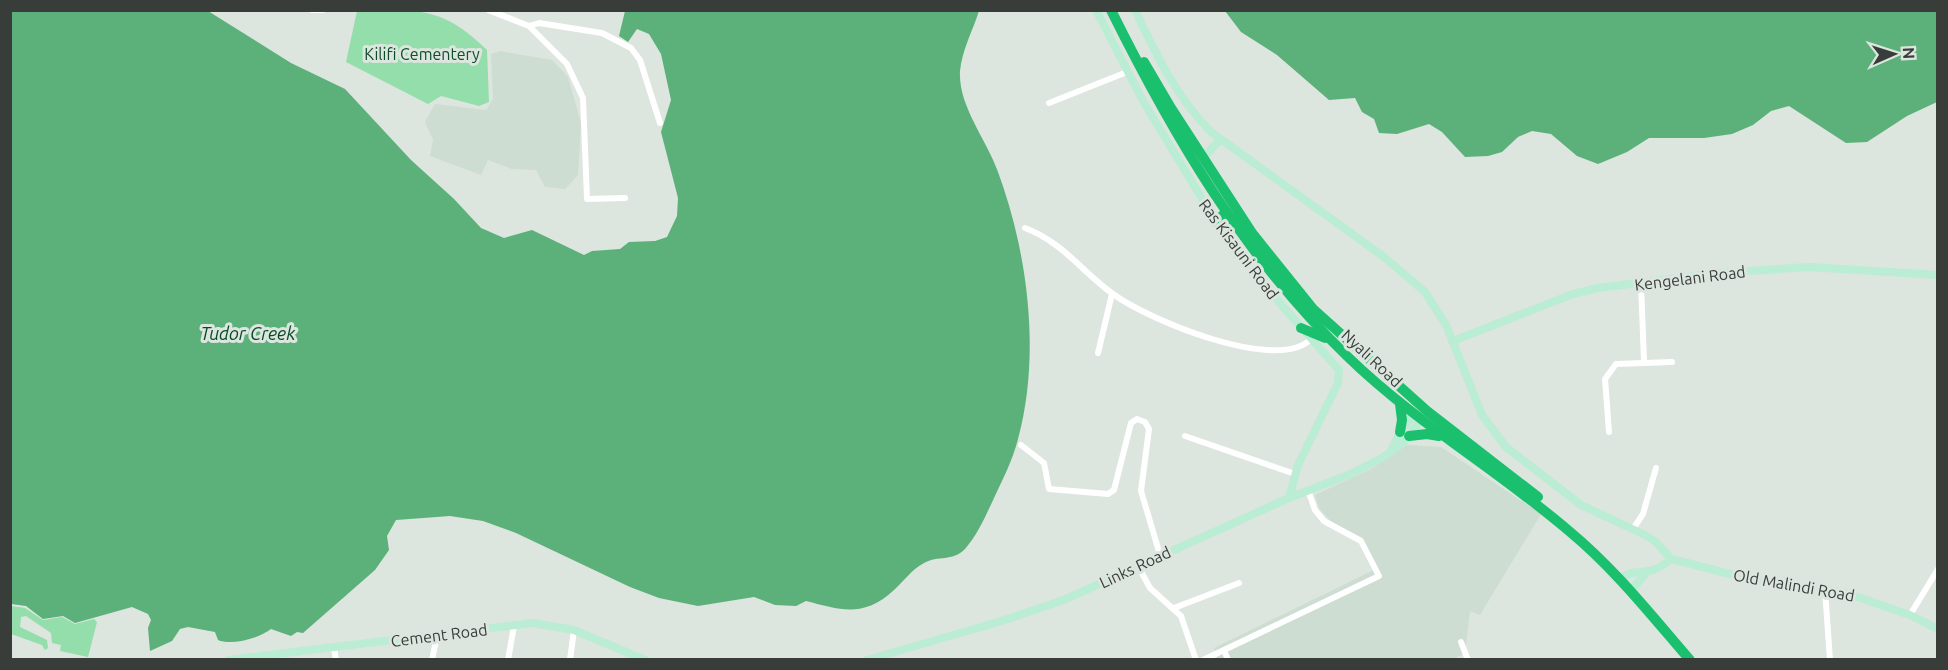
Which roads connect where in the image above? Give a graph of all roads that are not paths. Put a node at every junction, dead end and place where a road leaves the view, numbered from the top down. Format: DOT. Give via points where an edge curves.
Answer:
graph roads {
  1 [pos="312,10"];
  2 [pos="323,10"];
  3 [pos="488,10"];
  4 [pos="1096,10"];
  5 [pos="1111,10"];
  6 [pos="1119,10"];
  7 [pos="1135,10"];
  8 [pos="529,26"];
  9 [pos="1127,72"];
  10 [pos="1049,103"];
  11 [pos="660,123"];
  12 [pos="1220,140"];
  13 [pos="1203,158"];
  14 [pos="625,198"];
  15 [pos="1225,213"];
  16 [pos="1216,222"];
  17 [pos="1025,228"];
  18 [pos="1938,275"];
  19 [pos="1641,285"];
  20 [pos="1112,294"];
  21 [pos="1301,328"];
  22 [pos="1311,339"];
  23 [pos="1331,340"];
  24 [pos="1453,341"];
  25 [pos="1098,353"];
  26 [pos="1644,361"];
  27 [pos="1672,362"];
  28 [pos="1400,404"];
  29 [pos="1420,413"];
  30 [pos="1609,432"];
  31 [pos="1404,434"];
  32 [pos="1185,436"];
  33 [pos="1442,436"];
  34 [pos="1021,445"];
  35 [pos="1656,468"];
  36 [pos="1294,478"];
  37 [pos="1308,490"];
  38 [pos="1299,494"];
  39 [pos="1289,498"];
  40 [pos="1633,529"];
  41 [pos="1160,555"];
  42 [pos="1671,559"];
  43 [pos="1138,566"];
  44 [pos="1938,569"];
  45 [pos="1648,572"];
  46 [pos="1624,577"];
  47 [pos="1239,583"];
  48 [pos="1634,588"];
  49 [pos="1825,590"];
  50 [pos="1174,608"];
  51 [pos="1910,615"];
  52 [pos="514,626"];
  53 [pos="1938,629"];
  54 [pos="574,630"];
  55 [pos="436,636"];
  56 [pos="1461,642"];
  57 [pos="334,648"];
  58 [pos="1224,650"];
  59 [pos="229,659"];
  60 [pos="336,660"];
  61 [pos="432,660"];
  62 [pos="508,660"];
  63 [pos="570,660"];
  64 [pos="645,660"];
  65 [pos="867,660"];
  66 [pos="1196,660"];
  67 [pos="1203,660"];
  68 [pos="1228,660"];
  69 [pos="1468,660"];
  70 [pos="1691,660"];
  71 [pos="1830,660"];
  1 -- 2 [label="street"];
  3 -- 8 [label="street"];
  4 -- 9 [label="main road, Ras Kisauni Road"];
  5 -- 15 [label="highway, Nyali Road" via="1158,102"];
  6 -- 13 [label="highway, Nyali Road" via="1154,80"];
  7 -- 12 [label="main road" via="1180,94"];
  8 -- 11 [label="street" via="539,23 602,33 631,48 640,60"];
  8 -- 14 [label="street" via="567,64 584,98 587,199"];
  9 -- 10 [label="street"];
  9 -- 16 [label="main road, Ras Kisauni Road"];
  12 -- 13 [label="main road"];
  12 -- 24 [label="main road" via="1411,278 1438,310"];
  13 -- 29 [label="highway, Nyali Road" via="1252,233 1303,298"];
  15 -- 16 [label="highway"];
  15 -- 23 [label="highway, Nyali Road" via="1300,308"];
  16 -- 21 [label="main road, Ras Kisauni Road"];
  17 -- 20 [label="street" via="1054,242"];
  18 -- 19 [label="main road, Kengelani Road" via="1809,267 1717,273"];
  19 -- 24 [label="main road, Kengelani Road" via="1573,294"];
  19 -- 26 [label="street"];
  20 -- 22 [label="street" via="1131,306 1234,346 1291,350 1303,347"];
  20 -- 25 [label="street"];
  21 -- 22 [label="main road, Ras Kisauni Road"];
  21 -- 23 [label="highway"];
  22 -- 36 [label="main road, Ras Kisauni Road" via="1337,367 1339,377"];
  23 -- 28 [label="highway, Nyali Road"];
  24 -- 40 [label="main road" via="1482,415 1506,447 1581,505"];
  26 -- 27 [label="street"];
  26 -- 30 [label="street" via="1616,364 1605,379"];
  28 -- 29 [label="highway, Nyali Road"];
  28 -- 31 [label="highway"];
  29 -- 31 [label="main road, Links Road"];
  29 -- 33 [label="highway, Nyali Road"];
  29 -- 46 [label="highway, Nyali Road" via="1556,510"];
  31 -- 33 [label="highway"];
  31 -- 37 [label="main road, Links Road" via="1382,458"];
  32 -- 36 [label="street"];
  33 -- 46 [label="highway, Nyali Road" via="1543,510"];
  34 -- 41 [label="street" via="1044,463 1049,489 1108,494 1114,490 1131,423 1137,419 1145,422 1149,429 1141,491"];
  35 -- 40 [label="street" via="1643,514"];
  36 -- 38 [label="main road"];
  36 -- 39 [label="main road, Ras Kisauni Road"];
  37 -- 38 [label="main road, Links Road"];
  37 -- 58 [label="street" via="1324,521 1361,541 1378,576"];
  38 -- 39 [label="main road, Links Road"];
  39 -- 41 [label="main road, Links Road"];
  40 -- 42 [label="main road" via="1656,542"];
  41 -- 43 [label="main road, Links Road"];
  42 -- 45 [label="main road"];
  42 -- 49 [label="main road, Old Malindi Road" via="1742,577"];
  43 -- 50 [label="street" via="1150,588"];
  43 -- 65 [label="main road, Links Road" via="1024,614"];
  44 -- 51 [label="street"];
  45 -- 46 [label="main road" via="1639,570"];
  45 -- 48 [label="main road"];
  46 -- 48 [label="highway, Nyali Road"];
  47 -- 50 [label="street"];
  48 -- 70 [label="highway, Nyali Road"];
  49 -- 51 [label="main road, Old Malindi Road"];
  49 -- 71 [label="street"];
  50 -- 66 [label="street" via="1181,616"];
  51 -- 53 [label="main road, Old Malindi Road"];
  52 -- 54 [label="main road, Cement Road" via="532,623"];
  52 -- 55 [label="main road, Cement Road"];
  52 -- 62 [label="street"];
  54 -- 63 [label="street"];
  54 -- 64 [label="main road, Cement Road"];
  55 -- 57 [label="main road, Cement Road"];
  55 -- 61 [label="street"];
  56 -- 69 [label="street"];
  57 -- 59 [label="main road, Cement Road"];
  57 -- 60 [label="street"];
  58 -- 67 [label="street"];
  58 -- 68 [label="street"];
}
